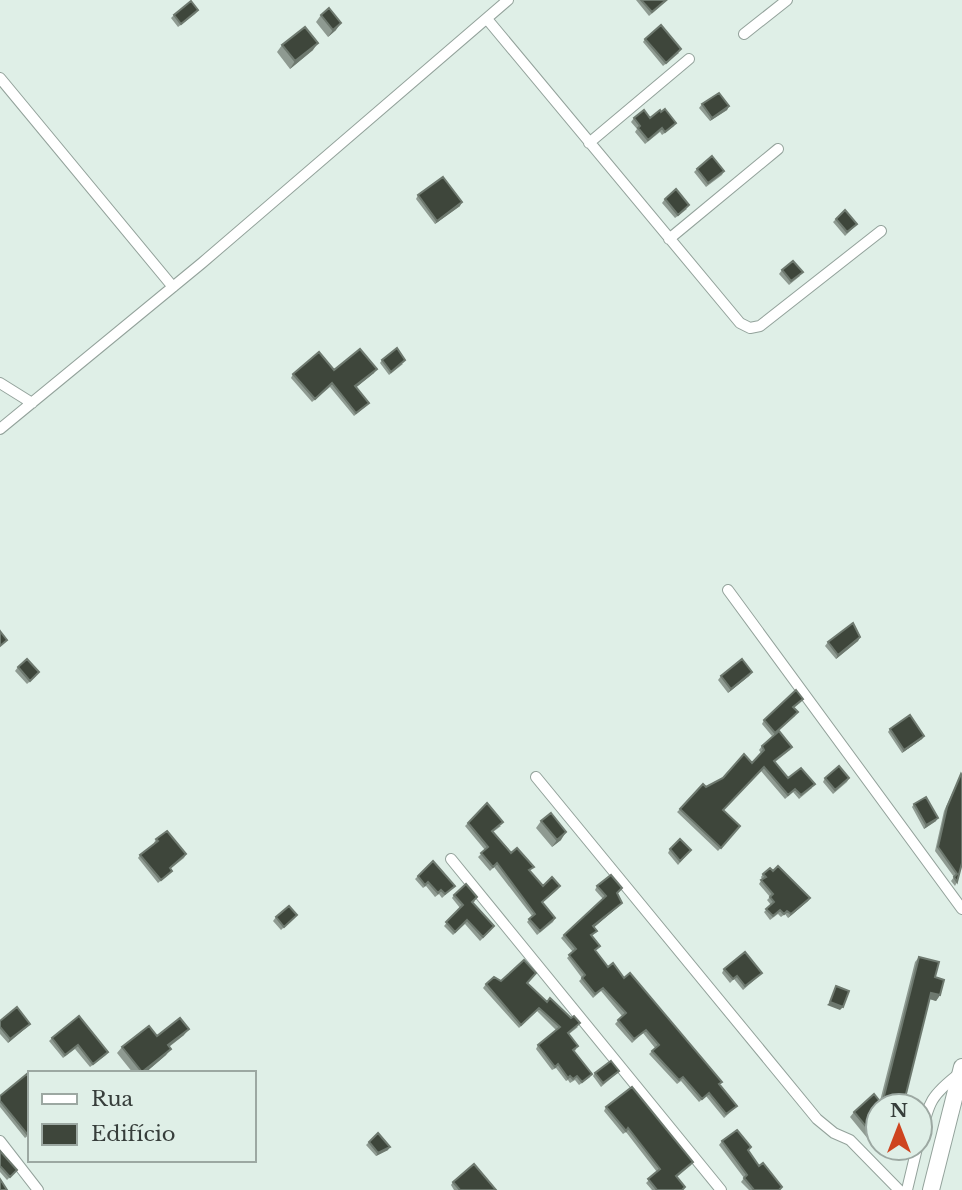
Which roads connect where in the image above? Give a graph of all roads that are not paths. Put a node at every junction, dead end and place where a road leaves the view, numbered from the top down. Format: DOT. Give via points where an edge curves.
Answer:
graph roads {
  1 [pos="787,0"];
  2 [pos="506,1"];
  3 [pos="487,19"];
  4 [pos="744,34"];
  5 [pos="688,59"];
  6 [pos="0,78"];
  7 [pos="589,143"];
  8 [pos="778,149"];
  9 [pos="881,231"];
  10 [pos="669,239"];
  11 [pos="173,287"];
  12 [pos="0,383"];
  13 [pos="32,403"];
  14 [pos="0,429"];
  15 [pos="728,590"];
  16 [pos="536,777"];
  17 [pos="451,859"];
  18 [pos="962,909"];
  19 [pos="961,1070"];
  20 [pos="934,1096"];
  21 [pos="0,1141"];
  22 [pos="913,1162"];
  23 [pos="38,1190"];
  24 [pos="721,1190"];
  25 [pos="899,1190"];
  26 [pos="906,1190"];
  27 [pos="931,1190"];
  1 -- 4 [label="street"];
  2 -- 3 [label="street"];
  3 -- 7 [label="street"];
  3 -- 11 [label="street"];
  5 -- 7 [label="street"];
  6 -- 11 [label="street"];
  7 -- 10 [label="street"];
  8 -- 10 [label="street"];
  9 -- 10 [label="street" via="760,326 750,328 740,323"];
  11 -- 13 [label="street"];
  12 -- 13 [label="street"];
  13 -- 14 [label="street"];
  15 -- 18 [label="street"];
  16 -- 25 [label="street" via="817,1119 850,1140"];
  17 -- 24 [label="street"];
  19 -- 20 [label="street"];
  19 -- 27 [label="main road"];
  21 -- 23 [label="street"];
  22 -- 26 [label="street"];
}
